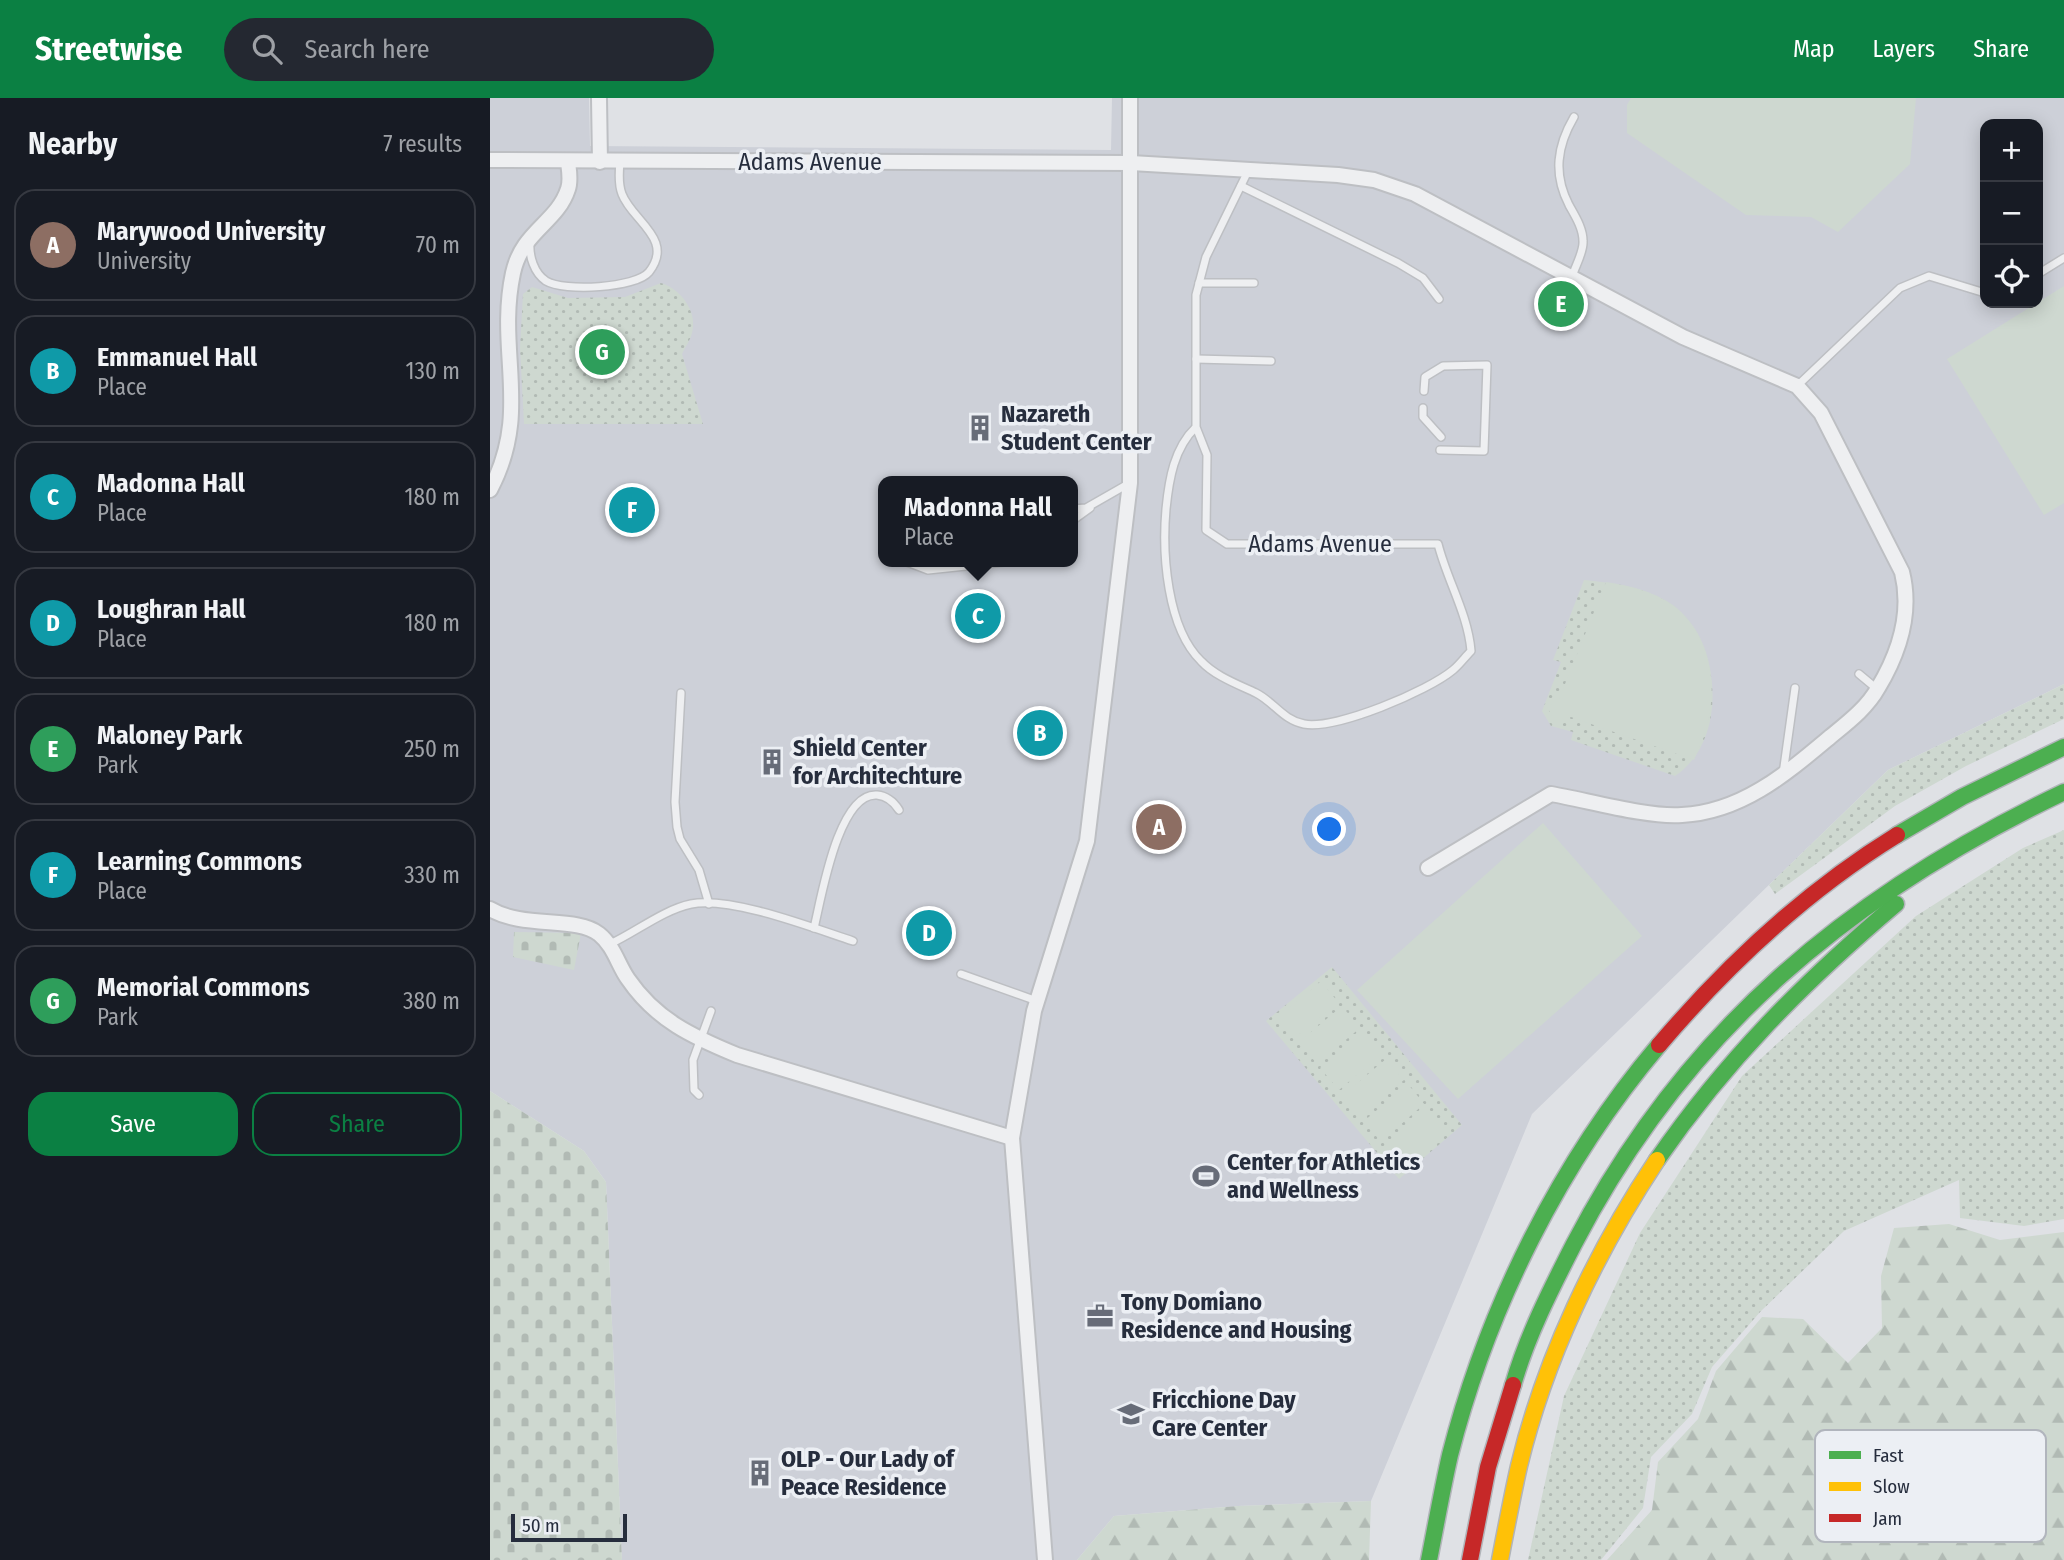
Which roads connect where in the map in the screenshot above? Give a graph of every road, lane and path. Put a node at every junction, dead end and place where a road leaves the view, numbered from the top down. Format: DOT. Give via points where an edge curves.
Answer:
graph roads {
  1 [pos="599,98"];
  2 [pos="1130,98"];
  3 [pos="1574,117"];
  4 [pos="490,160"];
  5 [pos="568,162"];
  6 [pos="600,162"];
  7 [pos="620,162"];
  8 [pos="1131,163"];
  9 [pos="1249,169"];
  10 [pos="1241,186"];
  11 [pos="530,235"];
  12 [pos="2064,258"];
  13 [pos="2043,271"];
  14 [pos="1572,277"];
  15 [pos="1199,283"];
  16 [pos="1254,283"];
  17 [pos="1980,292"];
  18 [pos="1439,299"];
  19 [pos="1196,359"];
  20 [pos="1271,361"];
  21 [pos="1797,387"];
  22 [pos="1424,391"];
  23 [pos="1423,408"];
  24 [pos="1196,427"];
  25 [pos="1441,437"];
  26 [pos="1440,450"];
  27 [pos="1130,483"];
  28 [pos="490,490"];
  29 [pos="1102,499"];
  30 [pos="1078,509"];
  31 [pos="1078,517"];
  32 [pos="920,567"];
  33 [pos="956,567"];
  34 [pos="1859,674"];
  35 [pos="1795,688"];
  36 [pos="1878,690"];
  37 [pos="681,694"];
  38 [pos="2064,747"];
  39 [pos="1783,776"];
  40 [pos="2064,793"];
  41 [pos="899,810"];
  42 [pos="1428,869"];
  43 [pos="709,904"];
  44 [pos="490,909"];
  45 [pos="814,928"];
  46 [pos="853,941"];
  47 [pos="610,944"];
  48 [pos="961,974"];
  49 [pos="1037,1001"];
  50 [pos="711,1011"];
  51 [pos="698,1039"];
  52 [pos="699,1095"];
  53 [pos="1012,1138"];
  54 [pos="1045,1560"];
  55 [pos="1429,1560"];
  56 [pos="1470,1560"];
  57 [pos="1500,1560"];
  1 -- 6 [label="street"];
  2 -- 8 [label="street"];
  3 -- 14 [label="lane" via="1562,137 1557,159 1564,195 1584,244"];
  4 -- 5 [label="street, Adams Avenue"];
  5 -- 6 [label="street, Adams Avenue"];
  5 -- 11 [label="street" via="568,189 558,208"];
  6 -- 7 [label="street, Adams Avenue"];
  7 -- 8 [label="street, Adams Avenue"];
  7 -- 11 [label="lane" via="621,192 656,241 657,257 645,276 630,284 552,283 533,265"];
  8 -- 9 [label="street, Adams Avenue"];
  8 -- 27 [label="street"];
  9 -- 10 [label="lane"];
  9 -- 14 [label="street, Adams Avenue" via="1374,180 1415,194"];
  10 -- 15 [label="lane" via="1206,257"];
  10 -- 18 [label="lane" via="1398,263 1423,278"];
  11 -- 28 [label="street" via="520,250 510,289 512,425 505,457"];
  12 -- 13 [label="lane"];
  14 -- 21 [label="street, Adams Avenue" via="1683,337"];
  15 -- 16 [label="lane"];
  15 -- 19 [label="lane"];
  17 -- 21 [label="lane" via="1928,276 1900,288"];
  19 -- 20 [label="lane"];
  19 -- 24 [label="lane"];
  21 -- 36 [label="street" via="1821,413 1902,572 1908,596 1904,622"];
  22 -- 26 [label="lane" via="1425,377 1443,366 1487,366 1484,451"];
  23 -- 25 [label="lane" via="1423,417"];
  24 -- 24 [label="lane, Adams Avenue" via="1182,441 1168,486 1164,530 1173,612 1182,636 1201,662 1260,695 1283,716 1306,725 1346,719 1385,706 1452,671 1471,651 1469,627 1438,544 1227,544 1206,530 1207,455"];
  27 -- 29 [label="lane"];
  27 -- 49 [label="street" via="1087,841"];
  29 -- 30 [label="lane"];
  29 -- 31 [label="lane"];
  32 -- 33 [label="lane"];
  34 -- 36 [label="lane"];
  35 -- 39 [label="lane"];
  36 -- 39 [label="street" via="1855,716"];
  37 -- 43 [label="lane" via="677,827 699,870"];
  38 -- 55 [label="highway" via="1925,818 1819,888 1731,965 1645,1059 1583,1145 1499,1303 1461,1410"];
  39 -- 42 [label="street" via="1733,803 1681,816 1551,794"];
  40 -- 56 [label="highway" via="1936,858 1844,921 1744,1010 1648,1122 1587,1217 1537,1318 1500,1422"];
  40 -- 57 [label="highway" via="1897,904 1814,971 1738,1052 1670,1139 1612,1231 1564,1330 1528,1430"];
  41 -- 45 [label="lane" via="884,796 874,794 852,811 835,842"];
  43 -- 45 [label="lane" via="756,911"];
  43 -- 47 [label="lane" via="673,911"];
  44 -- 47 [label="street" via="522,922 597,932"];
  45 -- 46 [label="lane"];
  47 -- 51 [label="street" via="626,977 646,1003"];
  48 -- 49 [label="lane"];
  49 -- 53 [label="street"];
  50 -- 51 [label="lane"];
  51 -- 52 [label="lane" via="692,1074"];
  51 -- 53 [label="street" via="737,1055"];
  53 -- 54 [label="street"];
}
